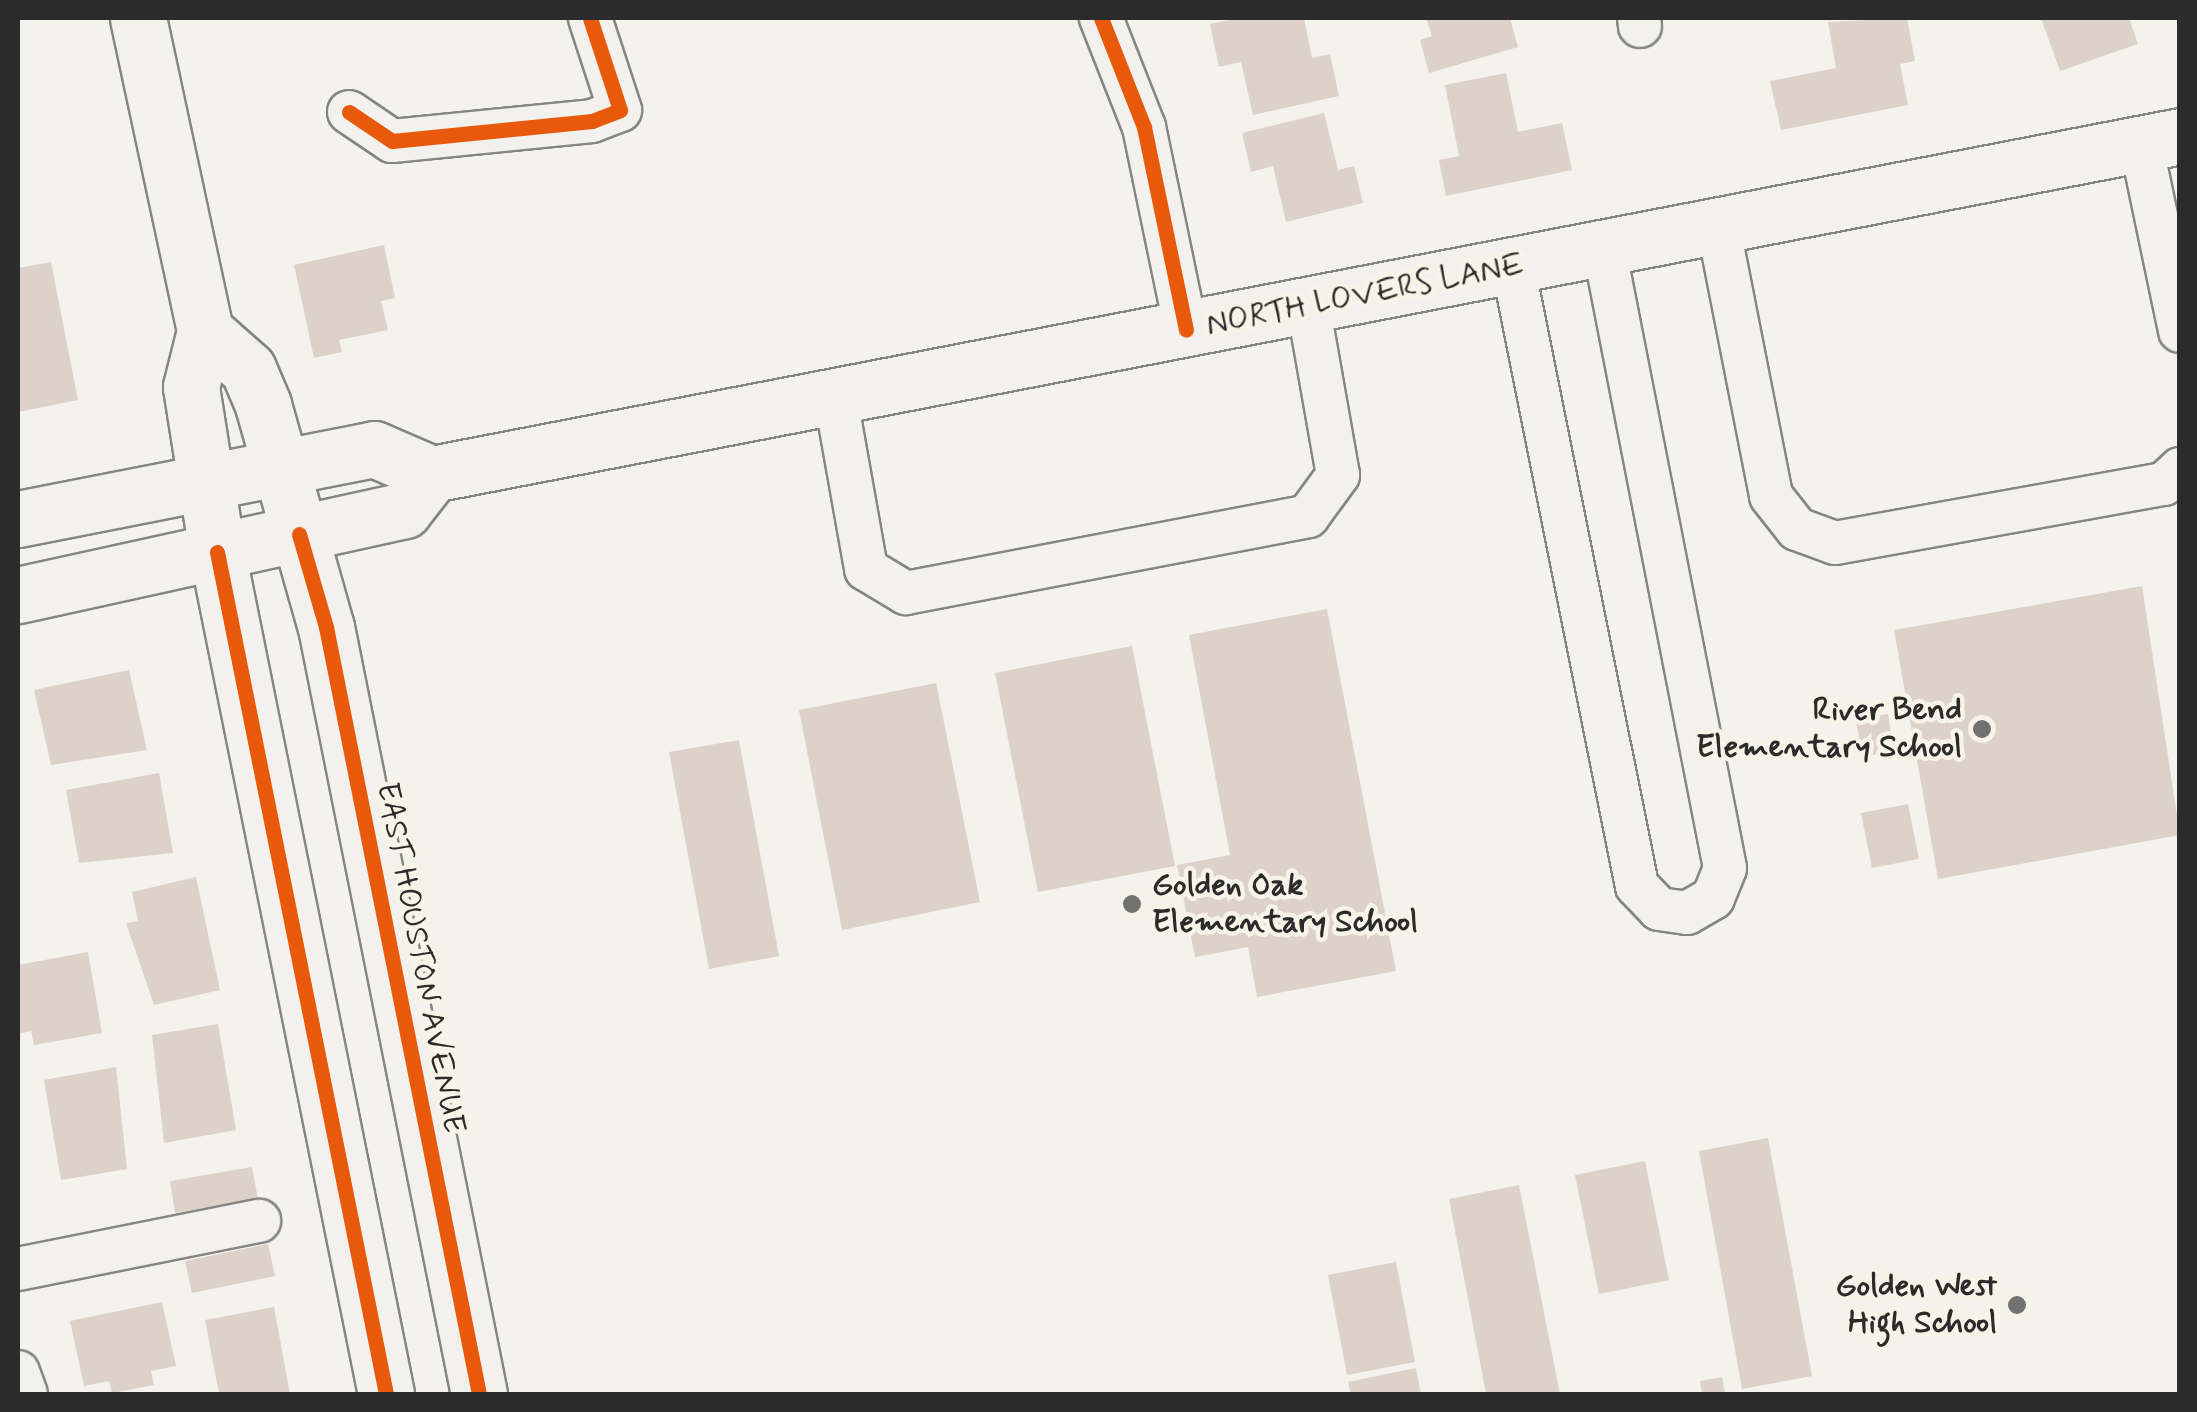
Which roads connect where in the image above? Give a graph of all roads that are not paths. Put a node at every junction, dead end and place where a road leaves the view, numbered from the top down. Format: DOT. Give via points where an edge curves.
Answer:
graph roads {
  1 [pos="138,18"];
  2 [pos="590,18"];
  3 [pos="1101,18"];
  4 [pos="350,112"];
  5 [pos="2160,140"];
  6 [pos="1718,226"];
  7 [pos="1604,248"];
  8 [pos="1513,266"];
  9 [pos="1308,305"];
  10 [pos="2178,314"];
  11 [pos="1186,330"];
  12 [pos="206,331"];
  13 [pos="836,400"];
  14 [pos="280,465"];
  15 [pos="2180,468"];
  16 [pos="432,474"];
  17 [pos="205,479"];
  18 [pos="18,519"];
  19 [pos="300,534"];
  20 [pos="217,552"];
  21 [pos="18,595"];
  22 [pos="259,1221"];
  23 [pos="18,1269"];
  24 [pos="18,1372"];
  25 [pos="26,1394"];
  26 [pos="386,1394"];
  27 [pos="479,1394"];
  1 -- 12 [label="main road"];
  2 -- 4 [label="street" via="620,110 592,121 392,141"];
  3 -- 11 [label="street" via="1144,127"];
  5 -- 6 [label="main road, NORTH LOVERS LANE"];
  5 -- 10 [label="street"];
  6 -- 7 [label="main road, NORTH LOVERS LANE"];
  6 -- 15 [label="street" via="1771,496 1797,529 1835,543 2164,484"];
  7 -- 8 [label="main road, NORTH LOVERS LANE"];
  7 -- 8 [label="street" via="1725,868 1713,898 1687,913 1658,909 1637,886"];
  8 -- 9 [label="main road, NORTH LOVERS LANE"];
  9 -- 11 [label="main road, NORTH LOVERS LANE"];
  9 -- 13 [label="street" via="1338,475 1308,516 906,593 866,569"];
  11 -- 13 [label="main road, NORTH LOVERS LANE"];
  12 -- 14 [label="main road, EAST HOUSTON AVENUE" via="248,369"];
  12 -- 17 [label="main road" via="191,387"];
  13 -- 16 [label="main road, NORTH LOVERS LANE"];
  14 -- 16 [label="main road" via="374,449"];
  14 -- 17 [label="main road"];
  14 -- 19 [label="main road, EAST HOUSTON AVENUE"];
  16 -- 19 [label="main road" via="404,510"];
  17 -- 18 [label="main road"];
  17 -- 20 [label="main road"];
  19 -- 20 [label="main road"];
  19 -- 27 [label="main road, EAST HOUSTON AVENUE" via="326,627"];
  20 -- 21 [label="main road"];
  20 -- 26 [label="main road"];
  22 -- 23 [label="street"];
  24 -- 25 [label="street"];
}
